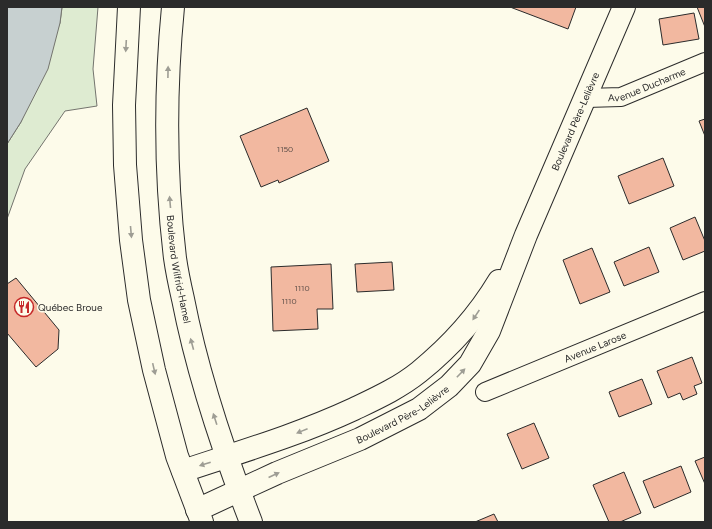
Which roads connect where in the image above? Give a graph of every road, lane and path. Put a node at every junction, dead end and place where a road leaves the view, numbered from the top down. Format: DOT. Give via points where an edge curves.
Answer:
graph roads {
  1 [pos="129,7"];
  2 [pos="173,7"];
  3 [pos="624,7"];
  4 [pos="705,62"];
  5 [pos="586,98"];
  6 [pos="526,235"];
  7 [pos="705,301"];
  8 [pos="485,392"];
  9 [pos="227,456"];
  10 [pos="183,471"];
  11 [pos="239,491"];
  12 [pos="200,516"];
  13 [pos="251,522"];
  1 -- 10 [label="main road, one-way" via="124,105 125,165 131,240 139,300 154,370"];
  9 -- 2 [label="main road, Boulevard Wilfrid-Hamel, one-way" via="190,335 175,259 167,121 168,58"];
  3 -- 5 [label="main road, Boulevard Père-Lelièvre"];
  4 -- 5 [label="street, Avenue Ducharme" via="621,97"];
  5 -- 6 [label="main road, Boulevard Père-Lelièvre"];
  6 -- 9 [label="main road, Boulevard Père-Lelièvre, one-way" via="471,322 419,372 380,396 338,416 276,441"];
  11 -- 6 [label="main road, Boulevard Père-Lelièvre, one-way" via="360,439 419,409 449,386 470,364 489,332"];
  7 -- 8 [label="street, Avenue Larose"];
  9 -- 10 [label="main road, Boulevard Père-Lelièvre, one-way"];
  9 -- 11 [label="main road, Boulevard Wilfrid-Hamel"];
  10 -- 12 [label="main road"];
  11 -- 12 [label="main road, Boulevard Père-Lelièvre"];
  11 -- 13 [label="main road, Boulevard Wilfrid-Hamel"];
}
